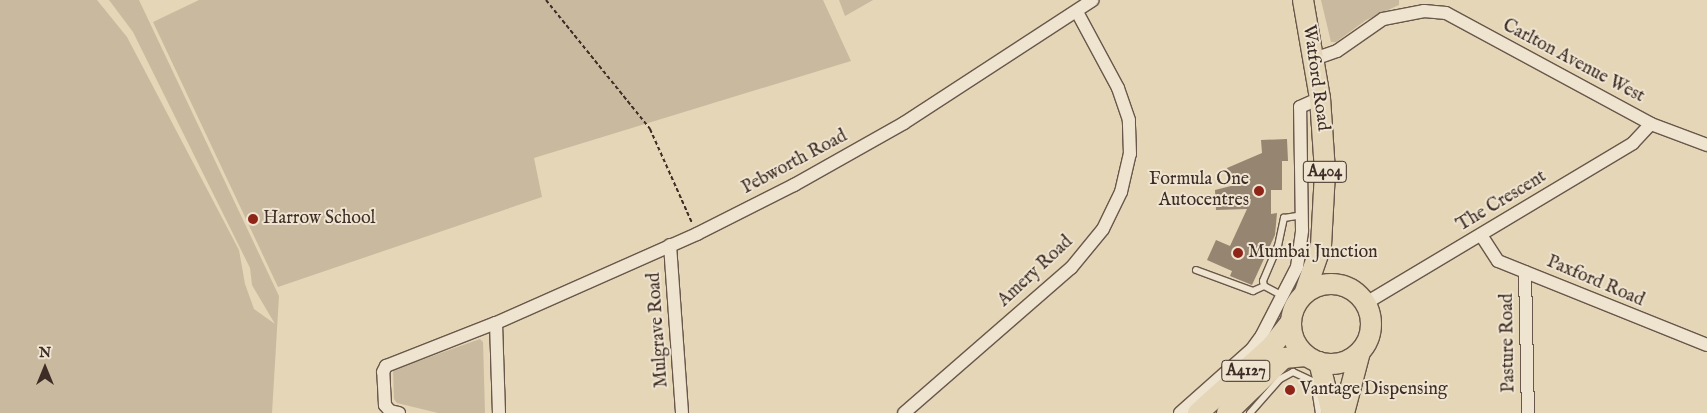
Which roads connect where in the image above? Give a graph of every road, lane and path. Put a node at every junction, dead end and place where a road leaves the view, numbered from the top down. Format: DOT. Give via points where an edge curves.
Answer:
graph roads {
  1 [pos="546,0"];
  2 [pos="1093,0"];
  3 [pos="1303,0"];
  4 [pos="1424,5"];
  5 [pos="1077,12"];
  6 [pos="1314,59"];
  7 [pos="1320,98"];
  8 [pos="1651,124"];
  9 [pos="1707,145"];
  10 [pos="1302,215"];
  11 [pos="1302,230"];
  12 [pos="697,234"];
  13 [pos="1481,235"];
  14 [pos="1322,238"];
  15 [pos="670,245"];
  16 [pos="1196,270"];
  17 [pos="1525,272"];
  18 [pos="1339,284"];
  19 [pos="1264,286"];
  20 [pos="1305,292"];
  21 [pos="1283,296"];
  22 [pos="1366,303"];
  23 [pos="496,322"];
  24 [pos="1290,323"];
  25 [pos="1707,345"];
  26 [pos="1360,352"];
  27 [pos="1312,359"];
  28 [pos="1244,362"];
  29 [pos="399,413"];
  30 [pos="499,413"];
  31 [pos="682,413"];
  32 [pos="904,413"];
  33 [pos="1180,413"];
  34 [pos="1198,413"];
  35 [pos="1227,413"];
  36 [pos="1250,413"];
  37 [pos="1319,413"];
  38 [pos="1332,413"];
  39 [pos="1344,413"];
  40 [pos="1528,413"];
  1 -- 12 [label="path" via="650,129"];
  2 -- 5 [label="street, Pebworth Road"];
  3 -- 6 [label="main road, Watford Road / A404"];
  4 -- 6 [label="street, Carlton Avenue West" via="1384,19 1333,54"];
  4 -- 8 [label="street, Carlton Avenue West" via="1446,13"];
  5 -- 12 [label="street, Pebworth Road" via="904,123"];
  5 -- 32 [label="street, Amery Road" via="1118,88 1129,120 1130,154 1121,192 1103,229 1071,268"];
  6 -- 7 [label="main road, Watford Road / A404"];
  7 -- 10 [label="street" via="1300,107"];
  7 -- 14 [label="main road, Watford Road / A404" via="1325,172"];
  8 -- 9 [label="street, Carlton Avenue West"];
  8 -- 13 [label="street, The Crescent" via="1633,143"];
  10 -- 11 [label="street"];
  10 -- 19 [label="lane" via="1284,218"];
  11 -- 14 [label="street"];
  11 -- 21 [label="street" via="1297,267"];
  12 -- 15 [label="street, Pebworth Road"];
  13 -- 17 [label="street, Paxford Road" via="1498,261"];
  13 -- 22 [label="street, The Crescent"];
  14 -- 18 [label="main road, Watford Road / A404" via="1328,267"];
  14 -- 20 [label="main road, Watford Road / A404"];
  15 -- 23 [label="street, Pebworth Road"];
  15 -- 31 [label="street, Mulgrave Road"];
  16 -- 19 [label="lane" via="1253,292"];
  17 -- 25 [label="street, Paxford Road"];
  17 -- 40 [label="street, Pasture Road"];
  18 -- 20 [label="main road" via="1319,284"];
  18 -- 22 [label="main road" via="1355,291"];
  19 -- 21 [label="lane"];
  20 -- 24 [label="main road" via="1297,301"];
  21 -- 28 [label="street"];
  22 -- 26 [label="main road" via="1371,329"];
  23 -- 29 [label="street, Pebworth Road" via="386,366 383,372 385,405 390,411"];
  23 -- 30 [label="street"];
  24 -- 27 [label="main road" via="1295,344"];
  24 -- 28 [label="main road, A4127"];
  26 -- 27 [label="main road" via="1336,364"];
  26 -- 39 [label="main road"];
  27 -- 35 [label="main road, A4127" via="1284,358"];
  27 -- 38 [label="main road"];
  28 -- 33 [label="street"];
  28 -- 34 [label="main road, A4127"];
  36 -- 37 [label="lane" via="1280,379 1293,372 1314,382"];
}
